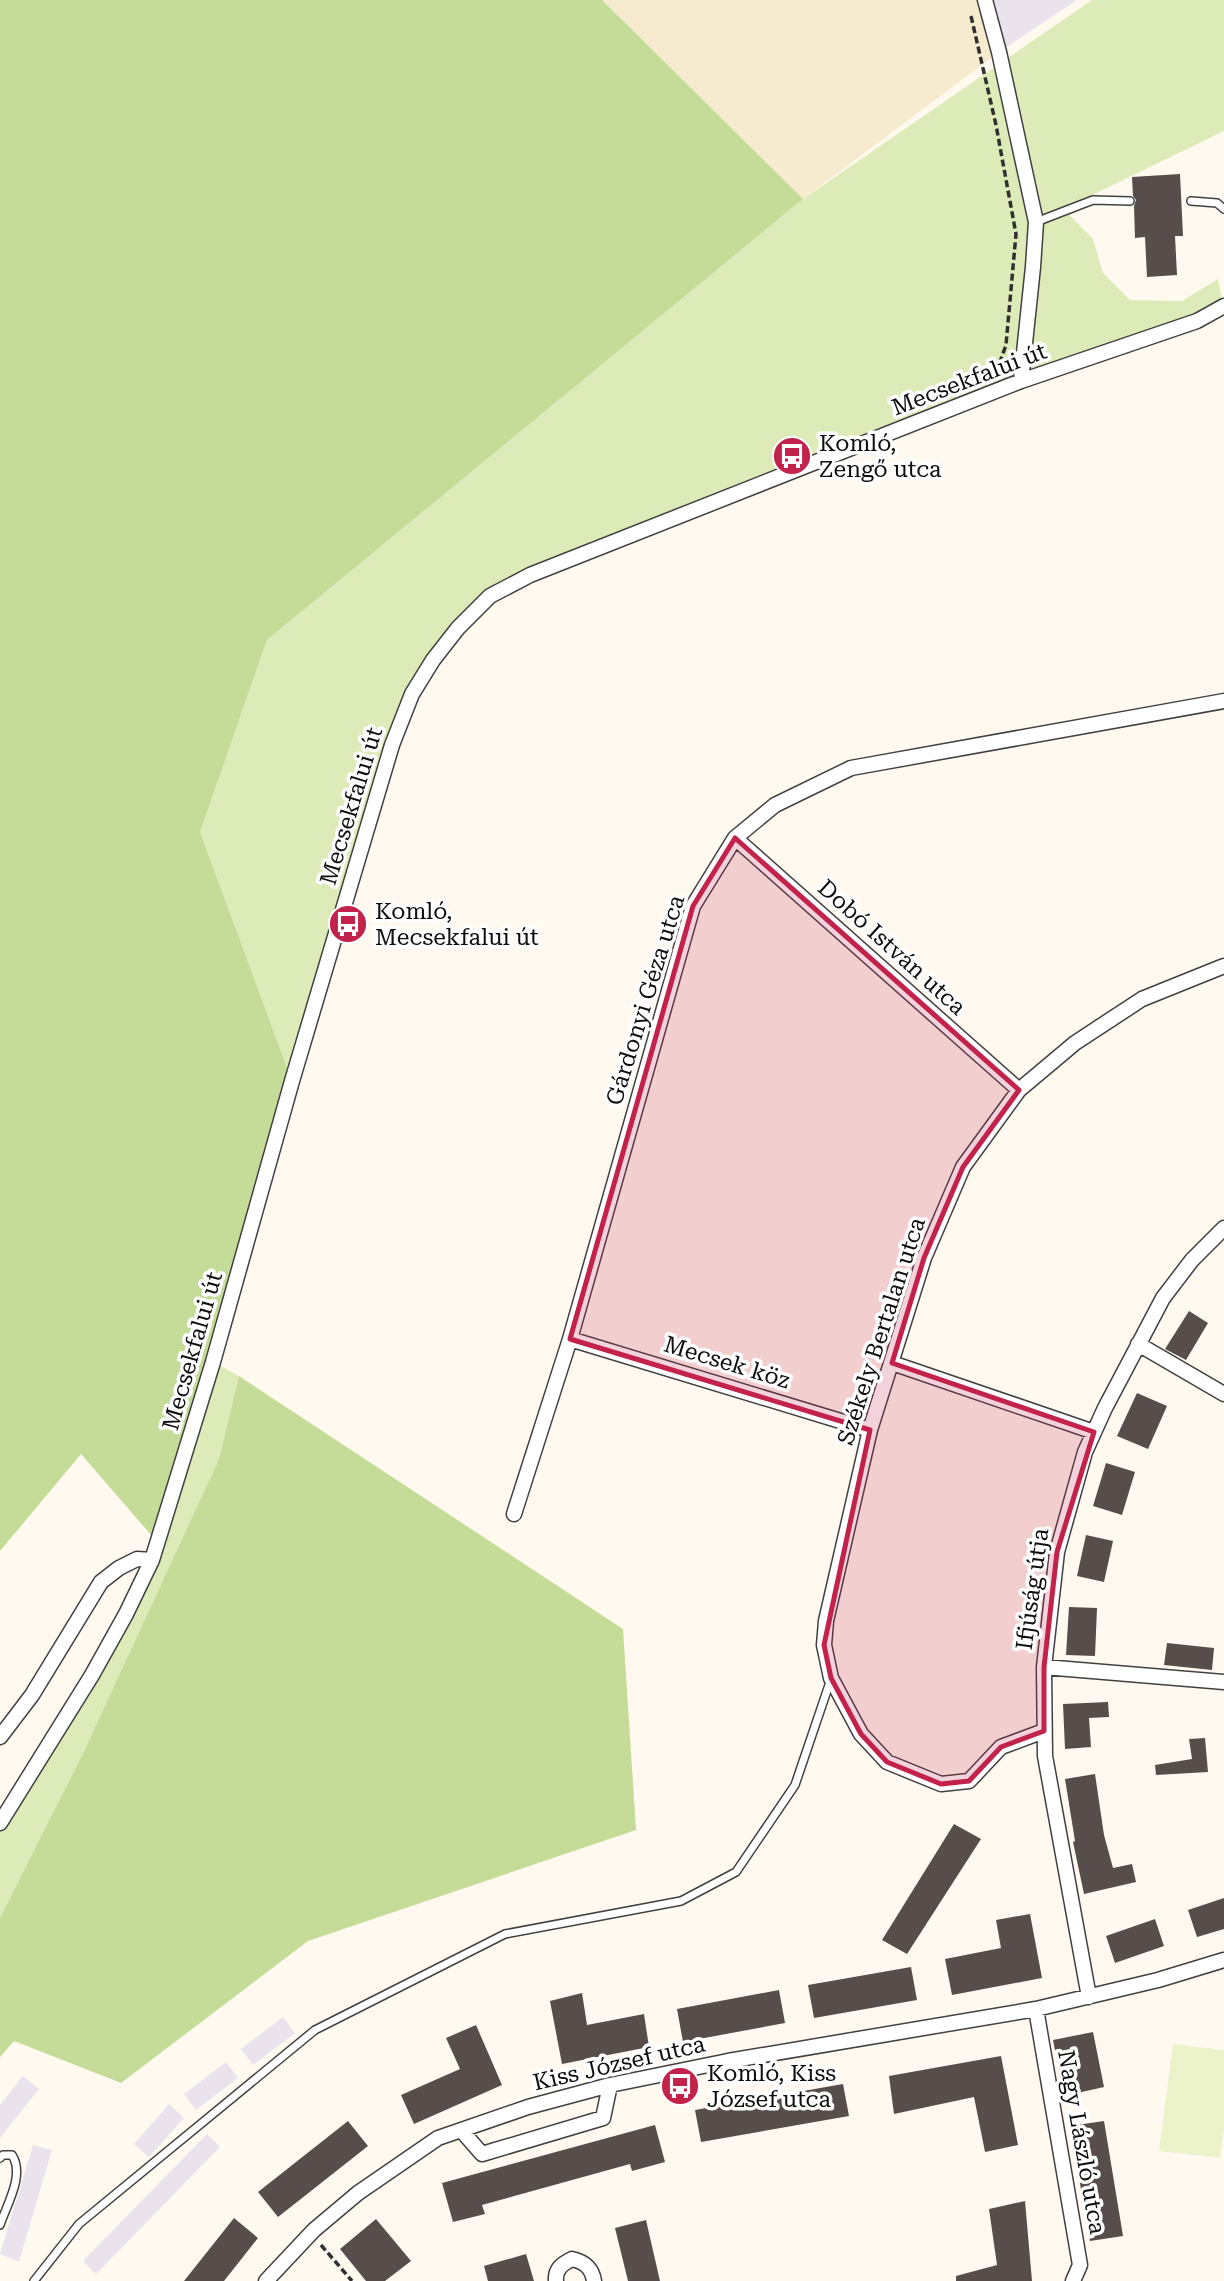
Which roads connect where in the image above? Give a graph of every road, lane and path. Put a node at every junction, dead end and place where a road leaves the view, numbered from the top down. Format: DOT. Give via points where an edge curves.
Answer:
graph roads {
  1 [pos="985,0"];
  2 [pos="970,13"];
  3 [pos="1130,201"];
  4 [pos="1191,201"];
  5 [pos="1224,209"];
  6 [pos="1036,222"];
  7 [pos="1224,307"];
  8 [pos="1021,382"];
  9 [pos="989,394"];
  10 [pos="1224,701"];
  11 [pos="735,838"];
  12 [pos="1224,966"];
  13 [pos="1019,1090"];
  14 [pos="1224,1228"];
  15 [pos="570,1339"];
  16 [pos="1138,1345"];
  17 [pos="892,1363"];
  18 [pos="1224,1394"];
  19 [pos="870,1430"];
  20 [pos="1094,1432"];
  21 [pos="514,1514"];
  22 [pos="152,1560"];
  23 [pos="1044,1667"];
  24 [pos="831,1678"];
  25 [pos="1224,1682"];
  26 [pos="1044,1731"];
  27 [pos="0,1737"];
  28 [pos="0,1824"];
  29 [pos="1224,1960"];
  30 [pos="1089,1997"];
  31 [pos="1036,2009"];
  32 [pos="610,2085"];
  33 [pos="461,2130"];
  34 [pos="0,2158"];
  35 [pos="0,2225"];
  36 [pos="311,2233"];
  37 [pos="34,2281"];
  38 [pos="266,2281"];
  39 [pos="352,2281"];
  40 [pos="556,2281"];
  41 [pos="594,2281"];
  42 [pos="1073,2281"];
  1 -- 6 [label="street"];
  2 -- 9 [label="path" via="1016,234 1006,345"];
  3 -- 6 [label="lane" via="1093,200"];
  4 -- 5 [label="lane" via="1217,203"];
  6 -- 8 [label="street"];
  7 -- 8 [label="street, Mecsekfalui út" via="1197,321"];
  8 -- 9 [label="street, Mecsekfalui út"];
  9 -- 22 [label="street, Mecsekfalui út" via="530,575 489,596 433,660 412,694 392,745"];
  10 -- 11 [label="street, Gárdonyi Géza utca" via="851,768 775,805"];
  11 -- 13 [label="street, Dobó István utca"];
  11 -- 15 [label="street, Gárdonyi Géza utca" via="693,906"];
  12 -- 13 [label="street, Székely Bertalan utca" via="1142,999 1075,1043"];
  13 -- 17 [label="street, Székely Bertalan utca" via="963,1167 924,1258"];
  14 -- 16 [label="street, Ifjúság útja" via="1192,1259 1163,1298"];
  15 -- 19 [label="street, Mecsek köz"];
  15 -- 21 [label="street, Gárdonyi Géza utca"];
  16 -- 18 [label="street"];
  16 -- 20 [label="street, Ifjúság útja"];
  17 -- 19 [label="street, Székely Bertalan utca"];
  17 -- 20 [label="street"];
  19 -- 24 [label="street, Székely Bertalan utca" via="826,1621 824,1645"];
  20 -- 23 [label="street, Ifjúság útja" via="1057,1552"];
  22 -- 27 [label="street" via="136,1559 101,1583 32,1695"];
  22 -- 28 [label="street, Mecsekfalui út" via="92,1675"];
  23 -- 25 [label="street"];
  23 -- 26 [label="street, Ifjúság útja"];
  24 -- 26 [label="street, Székely Bertalan utca" via="861,1734 887,1762 941,1784 969,1781 1001,1747"];
  24 -- 37 [label="lane" via="795,1785 736,1872 681,1901 505,1934 315,2030 79,2224"];
  26 -- 30 [label="street, Ifjúság útja" via="1050,1795 1066,1859"];
  29 -- 30 [label="street, Kiss József utca"];
  30 -- 31 [label="street, Kiss József utca"];
  31 -- 32 [label="street, Kiss József utca"];
  31 -- 42 [label="street, Nagy László utca" via="1080,2265"];
  32 -- 33 [label="street, Kiss József utca"];
  32 -- 33 [label="street" via="603,2118 482,2154"];
  33 -- 36 [label="street, Kiss József utca" via="438,2138 358,2193"];
  34 -- 35 [label="lane" via="12,2155 18,2175"];
  36 -- 38 [label="street, Kiss József utca"];
  36 -- 39 [label="path"];
  40 -- 41 [label="street" via="561,2264 572,2259 590,2268"];
}
